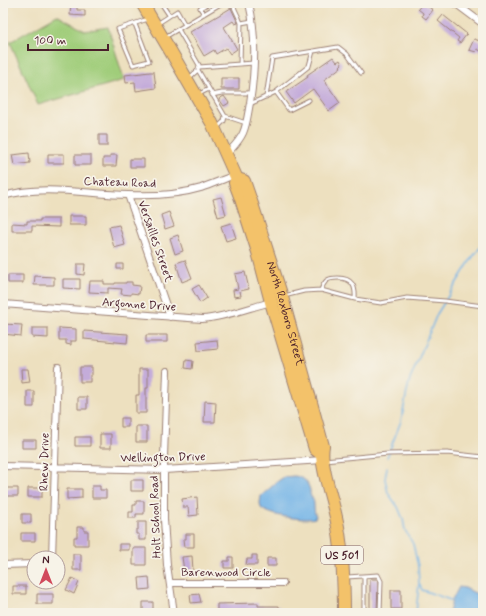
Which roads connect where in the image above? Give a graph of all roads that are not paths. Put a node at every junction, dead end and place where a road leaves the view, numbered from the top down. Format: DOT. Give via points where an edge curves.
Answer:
graph roads {
  1 [pos="142,3"];
  2 [pos="162,3"];
  3 [pos="208,3"];
  4 [pos="222,3"];
  5 [pos="232,3"];
  6 [pos="249,3"];
  7 [pos="455,3"];
  8 [pos="204,14"];
  9 [pos="169,15"];
  10 [pos="252,21"];
  11 [pos="153,22"];
  12 [pos="241,23"];
  13 [pos="135,24"];
  14 [pos="483,24"];
  15 [pos="185,25"];
  16 [pos="178,29"];
  17 [pos="163,38"];
  18 [pos="313,51"];
  19 [pos="254,63"];
  20 [pos="240,64"];
  21 [pos="199,68"];
  22 [pos="361,73"];
  23 [pos="187,80"];
  24 [pos="209,89"];
  25 [pos="276,92"];
  26 [pos="251,93"];
  27 [pos="212,95"];
  28 [pos="196,96"];
  29 [pos="266,98"];
  30 [pos="310,100"];
  31 [pos="250,104"];
  32 [pos="225,116"];
  33 [pos="246,123"];
  34 [pos="215,130"];
  35 [pos="226,155"];
  36 [pos="236,177"];
  37 [pos="128,195"];
  38 [pos="3,196"];
  39 [pos="321,290"];
  40 [pos="276,299"];
  41 [pos="355,299"];
  42 [pos="3,304"];
  43 [pos="483,306"];
  44 [pos="170,317"];
  45 [pos="58,367"];
  46 [pos="167,372"];
  47 [pos="483,420"];
  48 [pos="483,434"];
  49 [pos="322,457"];
  50 [pos="483,457"];
  51 [pos="3,466"];
  52 [pos="55,468"];
  53 [pos="164,470"];
  54 [pos="52,550"];
  55 [pos="26,564"];
  56 [pos="3,565"];
  57 [pos="364,576"];
  58 [pos="343,577"];
  59 [pos="170,583"];
  60 [pos="283,583"];
  61 [pos="174,613"];
  62 [pos="344,613"];
  63 [pos="364,613"];
  64 [pos="380,613"];
  1 -- 11 [label="highway, North Roxboro Street / US 501"];
  2 -- 9 [label="lane"];
  3 -- 8 [label="lane" via="200,8"];
  4 -- 8 [label="lane"];
  5 -- 12 [label="lane"];
  6 -- 10 [label="street"];
  7 -- 14 [label="street"];
  8 -- 15 [label="lane"];
  9 -- 11 [label="lane"];
  9 -- 15 [label="lane" via="177,11"];
  10 -- 12 [label="lane"];
  10 -- 19 [label="street"];
  11 -- 13 [label="lane"];
  11 -- 17 [label="highway, North Roxboro Street / US 501"];
  12 -- 20 [label="lane"];
  13 -- 13 [label="lane" via="118,29 133,65 150,61"];
  15 -- 16 [label="lane"];
  16 -- 17 [label="lane"];
  16 -- 21 [label="lane"];
  17 -- 23 [label="highway, North Roxboro Street / US 501"];
  18 -- 22 [label="lane" via="338,47 347,54"];
  18 -- 25 [label="lane" via="308,66"];
  18 -- 29 [label="lane" via="272,58"];
  19 -- 20 [label="lane"];
  19 -- 26 [label="street"];
  20 -- 21 [label="lane"];
  21 -- 23 [label="lane"];
  21 -- 24 [label="lane"];
  23 -- 28 [label="highway, North Roxboro Street / US 501"];
  24 -- 27 [label="lane"];
  24 -- 28 [label="lane"];
  25 -- 29 [label="lane"];
  25 -- 30 [label="lane" via="289,110"];
  26 -- 27 [label="lane"];
  26 -- 31 [label="street"];
  27 -- 32 [label="lane"];
  28 -- 34 [label="highway, North Roxboro Street / US 501"];
  29 -- 31 [label="lane"];
  31 -- 33 [label="street"];
  32 -- 33 [label="lane"];
  32 -- 34 [label="lane" via="224,121"];
  33 -- 35 [label="street" via="240,139"];
  34 -- 35 [label="highway, North Roxboro Street / US 501"];
  35 -- 36 [label="highway, North Roxboro Street / US 501"];
  36 -- 37 [label="street, Chateau Road" via="200,188 150,195"];
  36 -- 40 [label="highway, North Roxboro Street / US 501" via="235,183"];
  36 -- 40 [label="highway, North Roxboro Street / US 501" via="244,181 249,194"];
  37 -- 38 [label="street, Chateau Road" via="49,190"];
  37 -- 44 [label="street, Versailles Street"];
  39 -- 40 [label="lane" via="304,291"];
  39 -- 41 [label="lane"];
  39 -- 41 [label="lane" via="325,282 332,278 344,278 351,282 356,291"];
  40 -- 44 [label="street, Argonne Drive" via="212,318"];
  40 -- 49 [label="highway, North Roxboro Street / US 501" via="315,448"];
  40 -- 49 [label="highway, North Roxboro Street / US 501" via="290,345 295,347 323,446"];
  41 -- 43 [label="lane" via="381,303 407,298"];
  42 -- 44 [label="street, Argonne Drive"];
  45 -- 52 [label="street, Rhew Drive"];
  46 -- 53 [label="street, Holt School Road"];
  47 -- 48 [label="lane"];
  49 -- 50 [label="lane" via="447,453"];
  49 -- 53 [label="street, Wellington Drive"];
  49 -- 58 [label="highway, North Roxboro Street / US 501" via="338,525"];
  51 -- 52 [label="street, Wellington Drive"];
  52 -- 53 [label="street, Wellington Drive"];
  52 -- 54 [label="street, Rhew Drive"];
  53 -- 59 [label="street, Holt School Road" via="165,539"];
  55 -- 56 [label="street"];
  57 -- 58 [label="lane"];
  57 -- 63 [label="lane"];
  57 -- 64 [label="lane" via="378,575 381,581"];
  58 -- 62 [label="highway, North Roxboro Street / US 501"];
  59 -- 60 [label="street, Barenwood Circle"];
  59 -- 61 [label="street, Holt School Road"];
}
